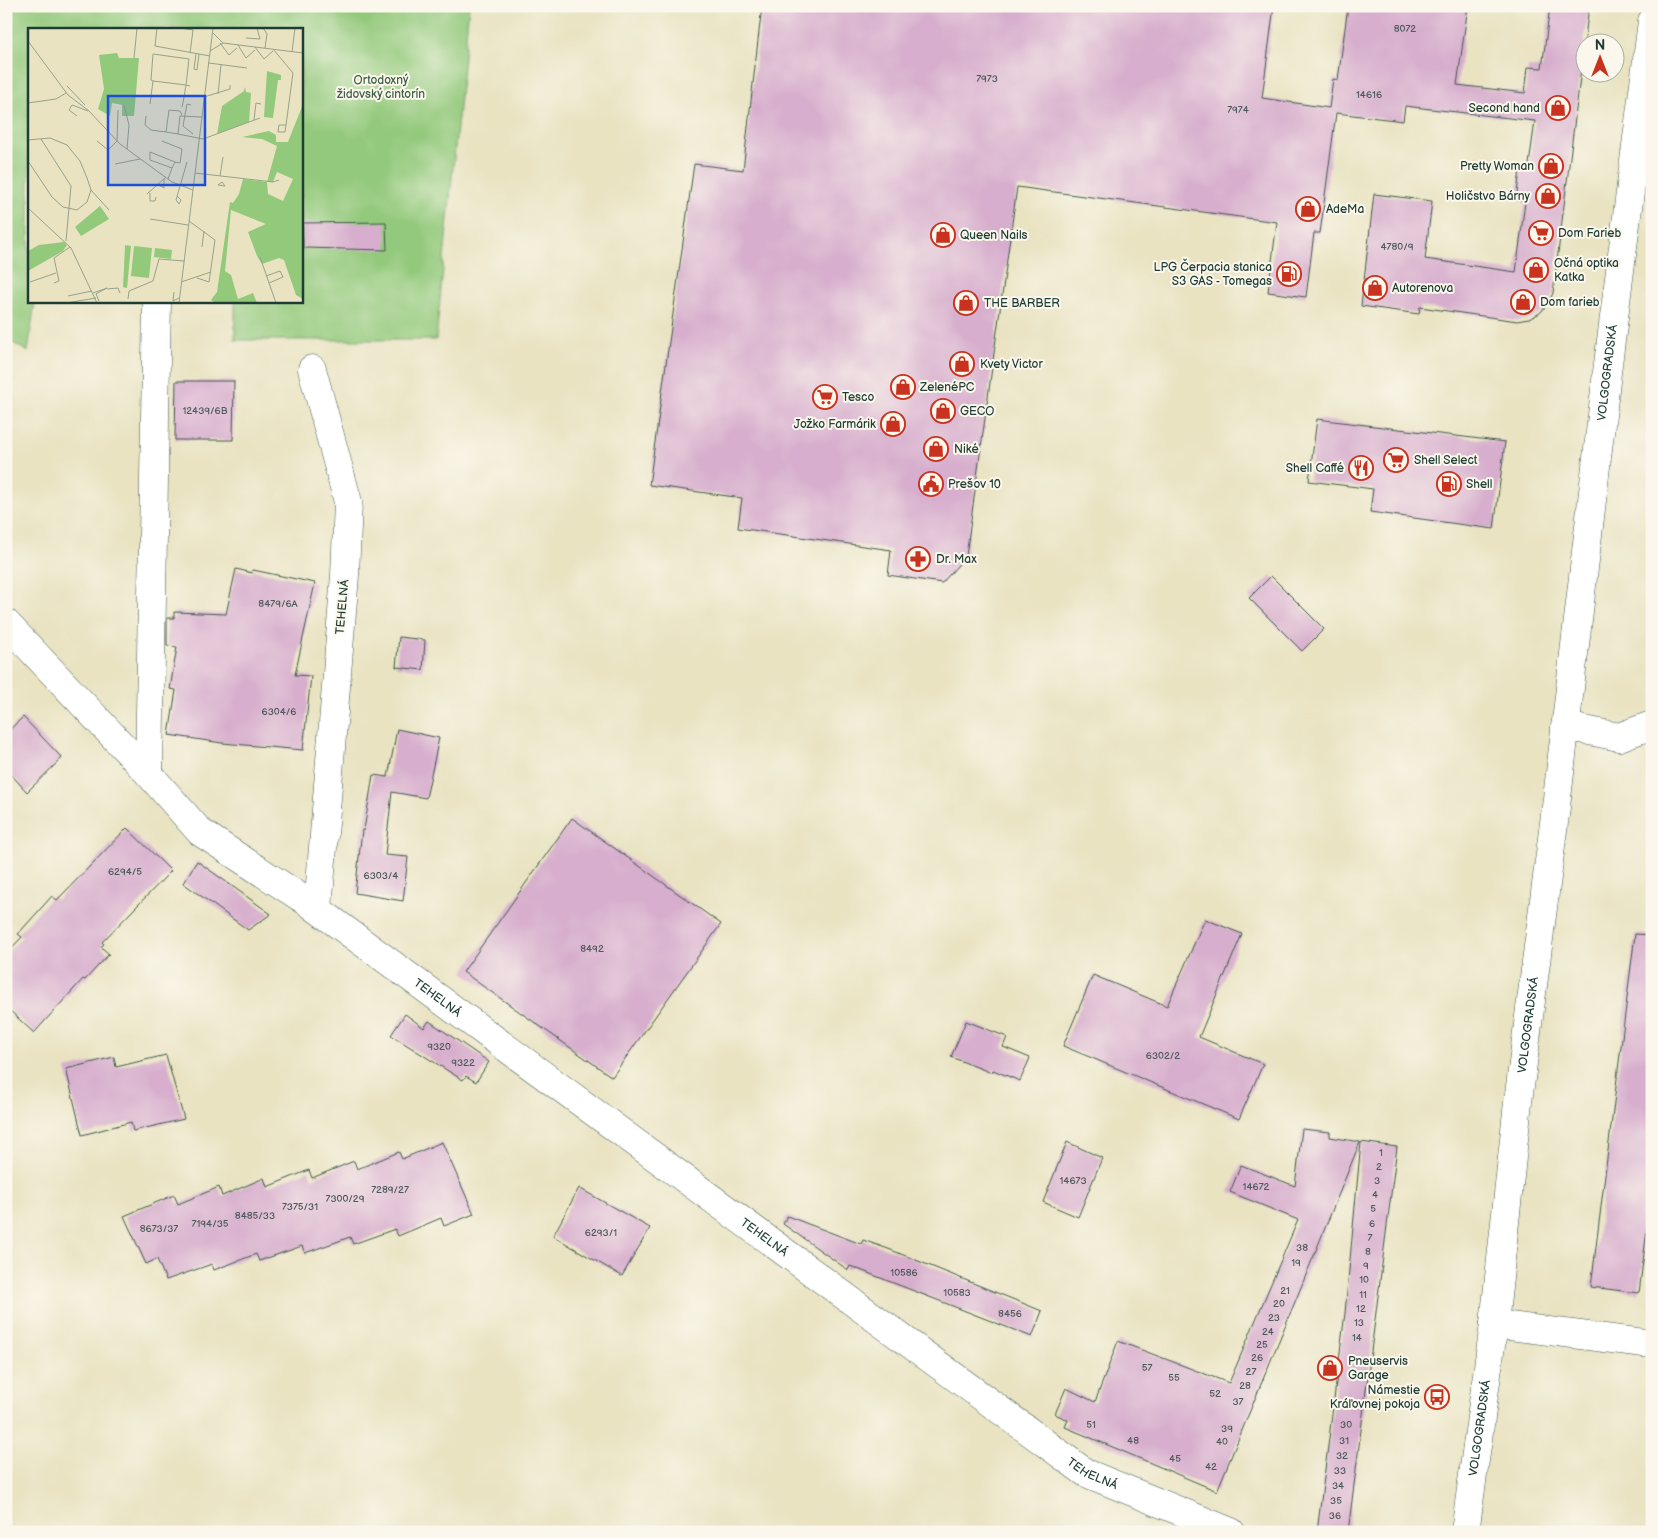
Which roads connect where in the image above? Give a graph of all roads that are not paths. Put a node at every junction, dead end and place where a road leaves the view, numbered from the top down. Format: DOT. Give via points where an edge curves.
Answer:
graph roads {
  1 [pos="1652,21"];
  2 [pos="1652,25"];
  3 [pos="158,302"];
  4 [pos="312,369"];
  5 [pos="6,623"];
  6 [pos="1652,725"];
  7 [pos="1565,726"];
  8 [pos="149,774"];
  9 [pos="318,910"];
  10 [pos="1494,1324"];
  11 [pos="1652,1344"];
  12 [pos="1231,1532"];
  13 [pos="1465,1532"];
  1 -- 2 [label="street, VOLGOGRADSKÁ"];
  2 -- 7 [label="street, VOLGOGRADSKÁ"];
  3 -- 8 [label="street"];
  4 -- 9 [label="street, TEHELNÁ" via="348,502"];
  5 -- 8 [label="street, TEHELNÁ"];
  6 -- 7 [label="street" via="1619,737"];
  7 -- 10 [label="street, VOLGOGRADSKÁ"];
  8 -- 9 [label="street, TEHELNÁ" via="200,832"];
  9 -- 12 [label="street, TEHELNÁ" via="1086,1473"];
  10 -- 11 [label="street"];
  10 -- 13 [label="street, VOLGOGRADSKÁ"];
}
